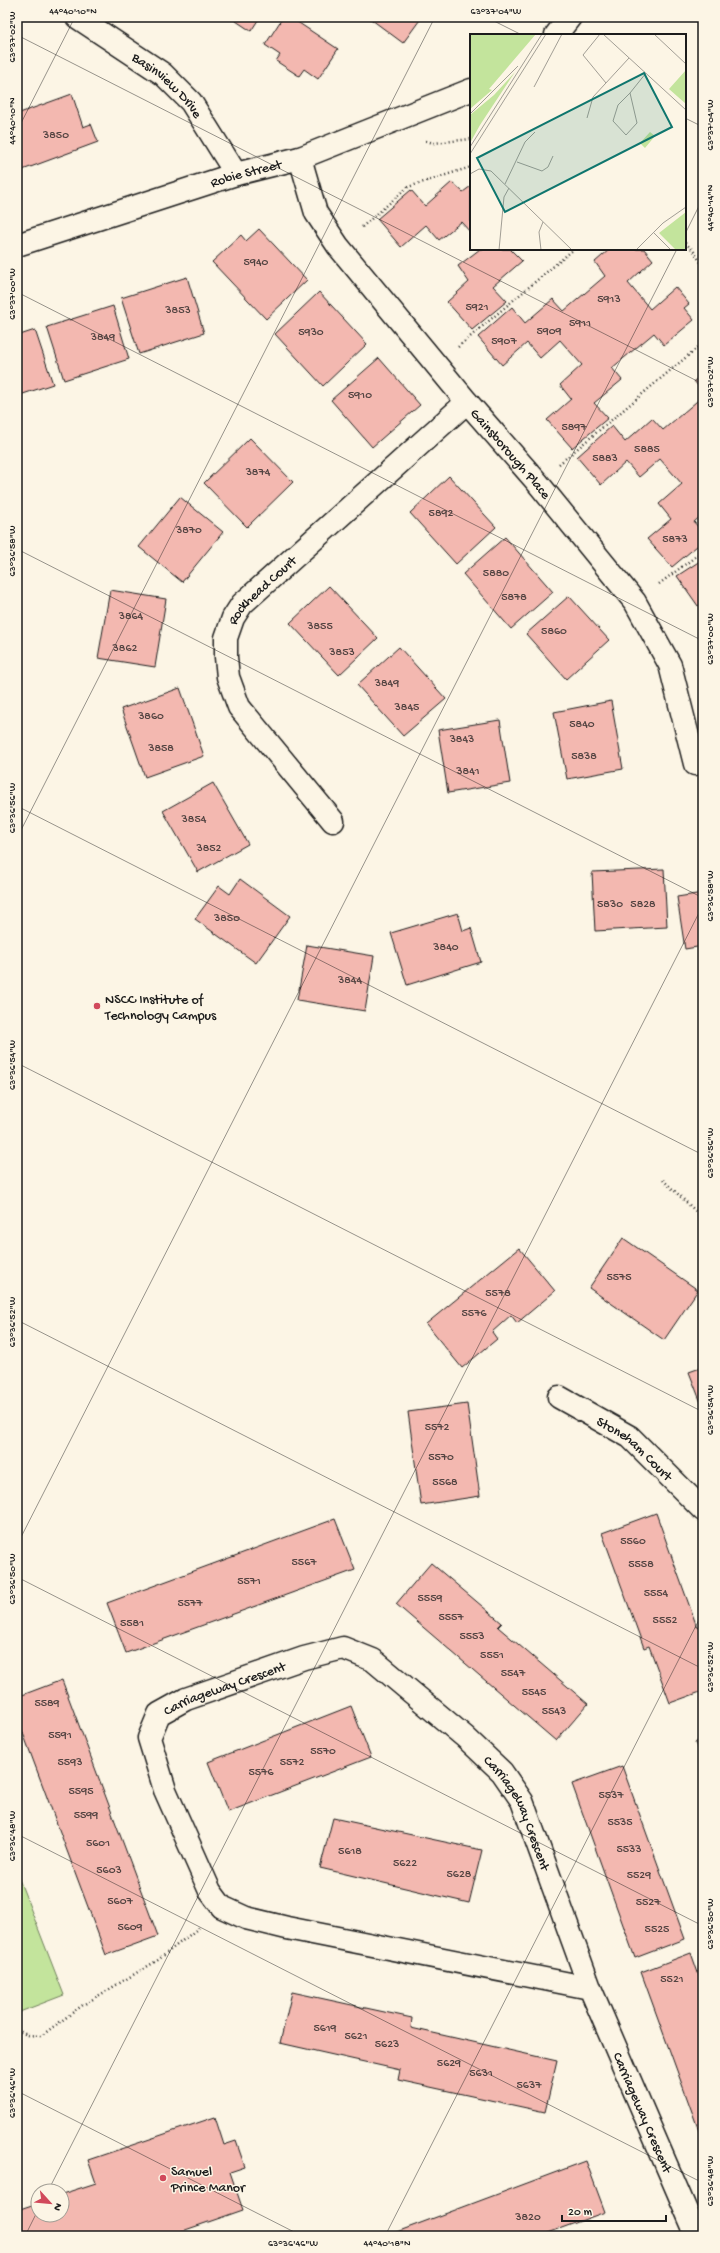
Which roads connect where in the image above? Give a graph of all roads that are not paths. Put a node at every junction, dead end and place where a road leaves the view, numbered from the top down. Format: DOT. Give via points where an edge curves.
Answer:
graph roads {
  1 [pos="77,17"];
  2 [pos="570,17"];
  3 [pos="557,34"];
  4 [pos="470,90"];
  5 [pos="300,158"];
  6 [pos="236,174"];
  7 [pos="17,245"];
  8 [pos="467,402"];
  9 [pos="694,764"];
  10 [pos="333,821"];
  11 [pos="559,1397"];
  12 [pos="703,1510"];
  13 [pos="590,1988"];
  14 [pos="697,2236"];
  1 -- 6 [label="street, Basinview Drive" via="163,74 191,102"];
  2 -- 3 [label="street"];
  4 -- 5 [label="street, Robie Street"];
  5 -- 6 [label="street, Robie Street"];
  5 -- 8 [label="street, Gainsborough Place" via="316,213 338,246"];
  6 -- 7 [label="street, Robie Street"];
  8 -- 9 [label="street, Gainsborough Place" via="537,482 635,602 670,665"];
  8 -- 10 [label="street, Rockhead Court" via="242,604 226,638 228,677 239,707"];
  11 -- 12 [label="street, Stoneham Court" via="630,1437"];
  13 -- 13 [label="street, Carriageway Crescent" via="522,1801 502,1772 465,1737 373,1660 343,1648 304,1658 186,1699 159,1714 149,1738 165,1790 210,1891 222,1906 246,1918 288,1928"];
  13 -- 14 [label="street, Carriageway Crescent"];
}
